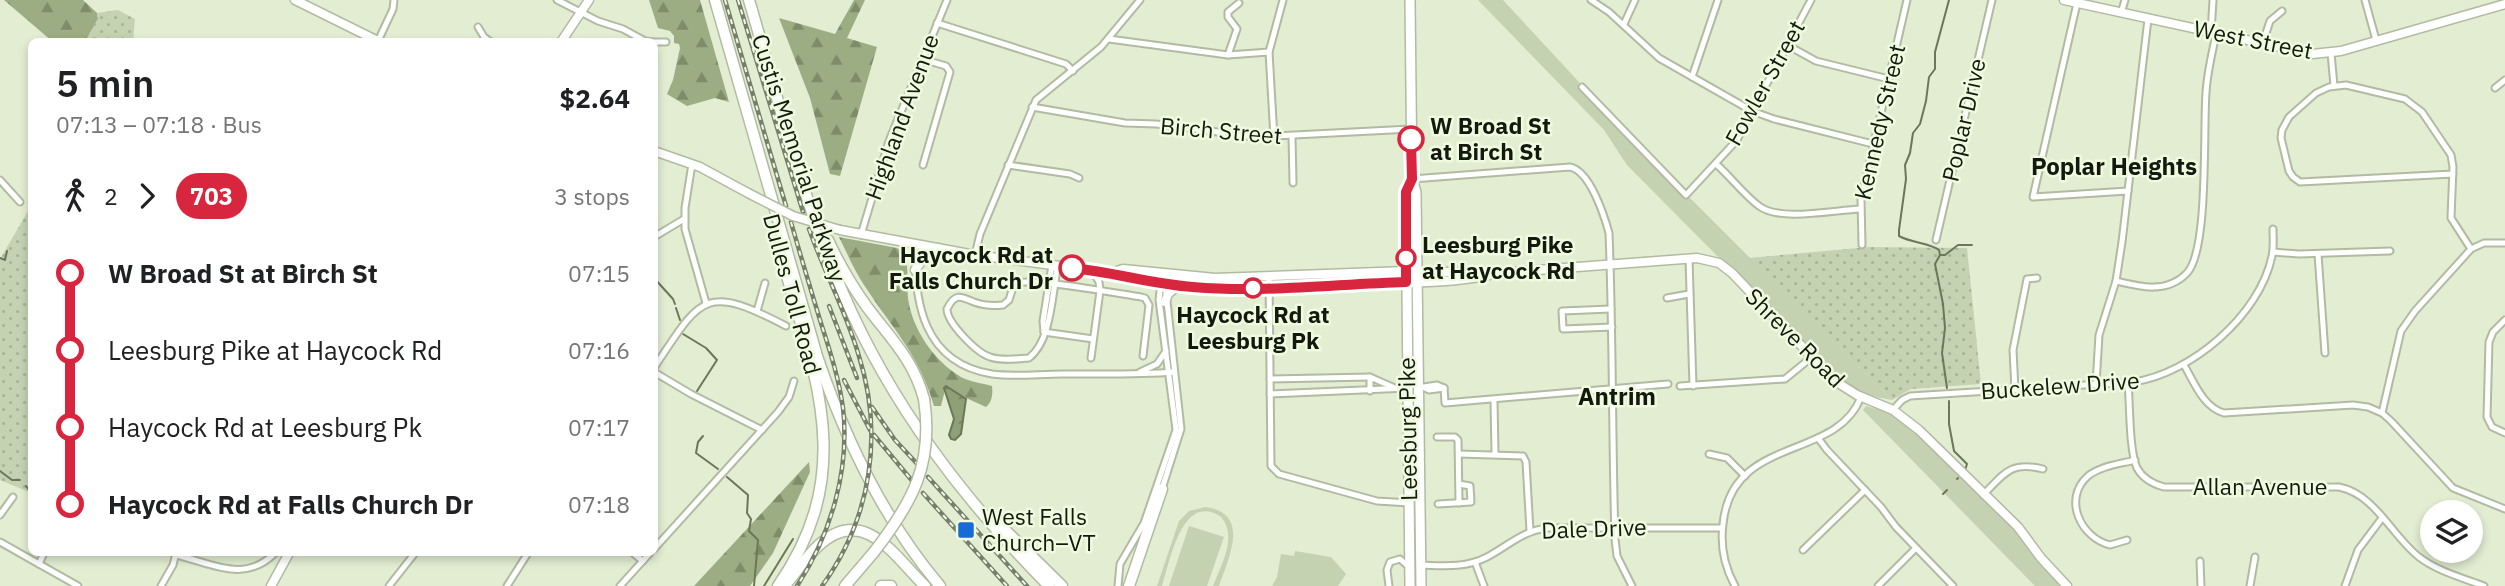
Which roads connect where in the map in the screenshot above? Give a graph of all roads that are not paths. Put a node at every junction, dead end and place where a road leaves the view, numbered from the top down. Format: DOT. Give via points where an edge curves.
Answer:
graph roads {
  1 [pos="295,0"];
  2 [pos="394,0"];
  3 [pos="557,0"];
  4 [pos="589,0"];
  5 [pos="709,0"];
  6 [pos="715,0"];
  7 [pos="749,0"];
  8 [pos="947,0"];
  9 [pos="1140,0"];
  10 [pos="1283,0"];
  11 [pos="1410,0"];
  12 [pos="1591,0"];
  13 [pos="1634,0"];
  14 [pos="1718,0"];
  15 [pos="1811,0"];
  16 [pos="1907,0"];
  17 [pos="1992,0"];
  18 [pos="2064,0"];
  19 [pos="2125,0"];
  20 [pos="2213,0"];
  21 [pos="2365,0"];
  22 [pos="1240,3"];
  23 [pos="2077,3"];
  24 [pos="2490,4"];
  25 [pos="2505,4"];
  26 [pos="2282,11"];
  27 [pos="580,12"];
  28 [pos="2121,13"];
  29 [pos="2148,19"];
  30 [pos="937,23"];
  31 [pos="1624,24"];
  32 [pos="478,27"];
  33 [pos="2213,34"];
  34 [pos="373,38"];
  35 [pos="380,38"];
  36 [pos="485,38"];
  37 [pos="564,38"];
  38 [pos="640,38"];
  39 [pos="1108,39"];
  40 [pos="2376,40"];
  41 [pos="658,42"];
  42 [pos="666,42"];
  43 [pos="2262,45"];
  44 [pos="1787,46"];
  45 [pos="1269,52"];
  46 [pos="2331,53"];
  47 [pos="1228,55"];
  48 [pos="922,59"];
  49 [pos="1073,71"];
  50 [pos="1692,77"];
  51 [pos="1889,79"];
  52 [pos="2505,80"];
  53 [pos="2334,86"];
  54 [pos="1582,87"];
  55 [pos="2495,88"];
  56 [pos="1032,107"];
  57 [pos="1752,111"];
  58 [pos="1411,129"];
  59 [pos="1292,137"];
  60 [pos="1274,138"];
  61 [pos="791,142"];
  62 [pos="1873,144"];
  63 [pos="658,152"];
  64 [pos="692,164"];
  65 [pos="1716,164"];
  66 [pos="923,165"];
  67 [pos="1008,165"];
  68 [pos="2453,174"];
  69 [pos="1079,178"];
  70 [pos="1412,179"];
  71 [pos="0,180"];
  72 [pos="1293,183"];
  73 [pos="2128,191"];
  74 [pos="20,202"];
  75 [pos="1860,209"];
  76 [pos="684,219"];
  77 [pos="2273,229"];
  78 [pos="658,235"];
  79 [pos="861,235"];
  80 [pos="1936,240"];
  81 [pos="2505,243"];
  82 [pos="915,245"];
  83 [pos="1862,245"];
  84 [pos="938,248"];
  85 [pos="2471,249"];
  86 [pos="2390,251"];
  87 [pos="2273,252"];
  88 [pos="2318,254"];
  89 [pos="975,255"];
  90 [pos="1689,259"];
  91 [pos="1052,265"];
  92 [pos="1610,265"];
  93 [pos="1092,270"];
  94 [pos="915,271"];
  95 [pos="1406,271"];
  96 [pos="1110,272"];
  97 [pos="1418,272"];
  98 [pos="1497,273"];
  99 [pos="1269,276"];
  100 [pos="2037,278"];
  101 [pos="1163,279"];
  102 [pos="2116,281"];
  103 [pos="1406,282"];
  104 [pos="765,283"];
  105 [pos="1419,283"];
  106 [pos="1051,284"];
  107 [pos="1179,286"];
  108 [pos="1269,287"];
  109 [pos="1100,291"];
  110 [pos="1689,294"];
  111 [pos="1667,298"];
  112 [pos="1165,302"];
  113 [pos="706,303"];
  114 [pos="1611,309"];
  115 [pos="757,311"];
  116 [pos="2505,320"];
  117 [pos="786,326"];
  118 [pos="1612,327"];
  119 [pos="1044,332"];
  120 [pos="1093,339"];
  121 [pos="1166,351"];
  122 [pos="2325,353"];
  123 [pos="1143,356"];
  124 [pos="1812,357"];
  125 [pos="1091,358"];
  126 [pos="658,364"];
  127 [pos="2183,365"];
  128 [pos="1172,372"];
  129 [pos="658,373"];
  130 [pos="1133,374"];
  131 [pos="1370,377"];
  132 [pos="1270,379"];
  133 [pos="794,381"];
  134 [pos="2129,383"];
  135 [pos="1668,384"];
  136 [pos="2096,384"];
  137 [pos="1679,386"];
  138 [pos="1693,386"];
  139 [pos="1395,388"];
  140 [pos="1408,388"];
  141 [pos="1422,388"];
  142 [pos="1612,389"];
  143 [pos="2015,390"];
  144 [pos="1370,391"];
  145 [pos="1270,394"];
  146 [pos="1861,397"];
  147 [pos="1494,400"];
  148 [pos="1893,410"];
  149 [pos="2382,413"];
  150 [pos="762,430"];
  151 [pos="2505,433"];
  152 [pos="1437,437"];
  153 [pos="1818,438"];
  154 [pos="928,445"];
  155 [pos="1459,454"];
  156 [pos="1495,454"];
  157 [pos="1709,454"];
  158 [pos="2135,460"];
  159 [pos="2043,469"];
  160 [pos="1745,475"];
  161 [pos="1459,484"];
  162 [pos="1162,489"];
  163 [pos="1865,490"];
  164 [pos="1983,495"];
  165 [pos="13,498"];
  166 [pos="1409,503"];
  167 [pos="1420,503"];
  168 [pos="1459,503"];
  169 [pos="1438,504"];
  170 [pos="2505,509"];
  171 [pos="0,515"];
  172 [pos="2382,518"];
  173 [pos="1614,527"];
  174 [pos="1722,528"];
  175 [pos="1530,531"];
  176 [pos="2127,540"];
  177 [pos="0,542"];
  178 [pos="658,545"];
  179 [pos="1916,548"];
  180 [pos="1803,550"];
  181 [pos="42,556"];
  182 [pos="175,556"];
  183 [pos="184,556"];
  184 [pos="272,556"];
  185 [pos="287,556"];
  186 [pos="413,556"];
  187 [pos="526,556"];
  188 [pos="637,556"];
  189 [pos="647,556"];
  190 [pos="2255,557"];
  191 [pos="643,561"];
  192 [pos="2200,561"];
  193 [pos="1475,562"];
  194 [pos="38,564"];
  195 [pos="1421,565"];
  196 [pos="1410,571"];
  197 [pos="76,586"];
  198 [pos="161,586"];
  199 [pos="271,586"];
  200 [pos="389,586"];
  201 [pos="507,586"];
  202 [pos="620,586"];
  203 [pos="778,586"];
  204 [pos="785,586"];
  205 [pos="845,586"];
  206 [pos="881,586"];
  207 [pos="891,586"];
  208 [pos="925,586"];
  209 [pos="940,586"];
  210 [pos="1049,586"];
  211 [pos="1062,586"];
  212 [pos="1118,586"];
  213 [pos="1129,586"];
  214 [pos="1388,586"];
  215 [pos="1410,586"];
  216 [pos="1421,586"];
  217 [pos="1484,586"];
  218 [pos="1632,586"];
  219 [pos="1735,586"];
  220 [pos="1878,586"];
  221 [pos="1953,586"];
  222 [pos="2067,586"];
  223 [pos="2201,586"];
  224 [pos="2250,586"];
  225 [pos="2345,586"];
  226 [pos="2484,586"];
  1 -- 34 [label="main road"];
  2 -- 35 [label="street"];
  3 -- 27 [label="street"];
  4 -- 27 [label="main road"];
  5 -- 203 [label="highway, Dulles Toll Road" via="823,415 824,461 817,505 796,557"];
  6 -- 209 [label="highway, Custis Memorial Parkway" via="832,398 874,490"];
  7 -- 61 [label="highway, Custis Memorial Parkway"];
  8 -- 30 [label="street, Highland Avenue"];
  9 -- 39 [label="street"];
  10 -- 45 [label="street"];
  11 -- 58 [label="main road"];
  12 -- 31 [label="street"];
  13 -- 31 [label="street"];
  14 -- 50 [label="street"];
  15 -- 44 [label="street, Fowler Street"];
  16 -- 51 [label="street, Kennedy Street"];
  17 -- 80 [label="street, Poplar Drive"];
  18 -- 23 [label="main road, West Street"];
  19 -- 28 [label="street"];
  20 -- 33 [label="street"];
  21 -- 40 [label="street"];
  22 -- 47 [label="street" via="1228,12 1237,29"];
  23 -- 28 [label="main road, West Street"];
  23 -- 73 [label="street" via="2033,197"];
  24 -- 25 [label="main road, West Street"];
  24 -- 40 [label="main road, West Street"];
  26 -- 43 [label="street" via="2270,21"];
  27 -- 37 [label="main road"];
  27 -- 38 [label="street"];
  28 -- 29 [label="main road, West Street"];
  29 -- 33 [label="main road, West Street"];
  29 -- 73 [label="street"];
  30 -- 48 [label="street, Highland Avenue"];
  30 -- 49 [label="street" via="1066,64"];
  31 -- 50 [label="street" via="1659,58"];
  32 -- 36 [label="street"];
  33 -- 43 [label="main road, West Street"];
  33 -- 102 [label="street" via="2196,257 2184,276 2167,285 2144,288"];
  39 -- 47 [label="street"];
  39 -- 49 [label="street"];
  40 -- 46 [label="main road, West Street"];
  41 -- 42 [label="street"];
  43 -- 46 [label="main road, West Street"];
  44 -- 51 [label="street" via="1816,61"];
  44 -- 57 [label="street, Fowler Street"];
  45 -- 47 [label="street"];
  45 -- 60 [label="street"];
  46 -- 53 [label="street"];
  48 -- 66 [label="street" via="946,66 950,72"];
  48 -- 79 [label="street, Highland Avenue" via="889,141"];
  49 -- 56 [label="street" via="1038,97"];
  50 -- 57 [label="street"];
  51 -- 62 [label="street, Kennedy Street"];
  52 -- 55 [label="street"];
  53 -- 68 [label="street" via="2351,85 2416,106 2449,151"];
  53 -- 68 [label="street" via="2316,93 2283,126 2285,155 2297,180"];
  54 -- 65 [label="street, Fowler Street" via="1686,195"];
  56 -- 60 [label="street, Birch Street" via="1125,123"];
  56 -- 67 [label="street"];
  57 -- 62 [label="street"];
  57 -- 65 [label="street, Fowler Street" via="1737,140"];
  58 -- 59 [label="street, Birch Street"];
  58 -- 70 [label="main road"];
  59 -- 60 [label="street, Birch Street"];
  59 -- 72 [label="street"];
  61 -- 154 [label="highway, Custis Memorial Parkway" via="848,304 884,375"];
  61 -- 205 [label="highway, Dulles Toll Road, bridge" via="833,252 861,298 905,354 924,400 926,445 919,479 905,509"];
  62 -- 75 [label="street, Kennedy Street"];
  63 -- 64 [label="main road"];
  64 -- 76 [label="street"];
  64 -- 79 [label="main road, bridge" via="802,219"];
  65 -- 75 [label="street" via="1768,211"];
  67 -- 69 [label="street"];
  67 -- 89 [label="street"];
  68 -- 85 [label="street" via="2451,218"];
  70 -- 92 [label="street" via="1577,169 1588,181 1605,218"];
  70 -- 95 [label="main road, Leesburg Pike" via="1406,192"];
  70 -- 97 [label="main road, Leesburg Pike"];
  71 -- 74 [label="street"];
  73 -- 102 [label="street"];
  75 -- 83 [label="street, Kennedy Street"];
  76 -- 78 [label="street"];
  76 -- 113 [label="street"];
  77 -- 87 [label="street, Buckelew Drive"];
  79 -- 82 [label="main road"];
  81 -- 85 [label="street" via="2484,243"];
  82 -- 84 [label="main road"];
  82 -- 94 [label="street"];
  84 -- 89 [label="main road"];
  84 -- 94 [label="main road"];
  85 -- 149 [label="street" via="2401,331"];
  86 -- 88 [label="street"];
  87 -- 88 [label="street"];
  87 -- 127 [label="street, Buckelew Drive" via="2250,306"];
  88 -- 122 [label="street"];
  89 -- 91 [label="main road"];
  90 -- 92 [label="main road, Shreve Road"];
  90 -- 110 [label="street"];
  90 -- 124 [label="main road, Shreve Road" via="1724,266"];
  91 -- 93 [label="main road"];
  91 -- 106 [label="street" via="1057,270"];
  92 -- 98 [label="main road, Shreve Road"];
  92 -- 114 [label="street"];
  93 -- 96 [label="main road"];
  93 -- 109 [label="street"];
  94 -- 130 [label="street" via="918,306 926,325 943,348 970,367 996,375"];
  95 -- 97 [label="main road, Shreve Road"];
  95 -- 99 [label="main road, Shreve Road"];
  95 -- 103 [label="main road, Leesburg Pike"];
  96 -- 101 [label="main road" via="1128,279"];
  96 -- 109 [label="street"];
  97 -- 98 [label="main road, Shreve Road"];
  97 -- 105 [label="main road, Leesburg Pike"];
  98 -- 105 [label="main road, Shreve Road"];
  99 -- 101 [label="main road, Shreve Road"];
  99 -- 108 [label="street"];
  100 -- 143 [label="street" via="2027,279 2015,331"];
  101 -- 107 [label="main road, Shreve Road"];
  101 -- 112 [label="street"];
  101 -- 121 [label="street" via="1159,300"];
  102 -- 136 [label="street" via="2099,335"];
  103 -- 105 [label="main road, Shreve Road"];
  103 -- 108 [label="main road, Shreve Road"];
  103 -- 140 [label="main road, Leesburg Pike"];
  104 -- 115 [label="street"];
  105 -- 141 [label="main road, Leesburg Pike"];
  106 -- 109 [label="street"];
  106 -- 119 [label="street"];
  106 -- 119 [label="street" via="1018,281 1007,302 999,306 959,297 946,313 959,331 993,358 1031,356"];
  107 -- 108 [label="main road, Shreve Road"];
  107 -- 112 [label="main road"];
  108 -- 132 [label="street"];
  109 -- 120 [label="street"];
  109 -- 123 [label="street" via="1147,300"];
  110 -- 111 [label="street"];
  110 -- 138 [label="street"];
  112 -- 128 [label="street"];
  113 -- 115 [label="street" via="723,300"];
  113 -- 126 [label="street" via="682,326"];
  114 -- 118 [label="street"];
  114 -- 118 [label="street" via="1562,311 1563,329"];
  115 -- 117 [label="street"];
  116 -- 151 [label="street" via="2489,342 2487,417 2492,427"];
  118 -- 142 [label="street"];
  119 -- 120 [label="street"];
  120 -- 125 [label="street"];
  121 -- 128 [label="street"];
  121 -- 130 [label="street" via="1157,364"];
  124 -- 138 [label="street" via="1785,379"];
  124 -- 146 [label="main road, Shreve Road" via="1839,384"];
  127 -- 134 [label="street, Buckelew Drive"];
  127 -- 149 [label="street" via="2205,400 2224,413 2353,405"];
  128 -- 130 [label="street"];
  128 -- 162 [label="street" via="1181,429"];
  128 -- 212 [label="street" via="1175,437 1144,523 1120,564"];
  129 -- 150 [label="street"];
  131 -- 132 [label="street"];
  131 -- 139 [label="street"];
  131 -- 144 [label="street"];
  132 -- 145 [label="street"];
  133 -- 150 [label="street" via="789,397"];
  134 -- 136 [label="street, Buckelew Drive"];
  134 -- 158 [label="street"];
  135 -- 142 [label="street"];
  136 -- 143 [label="street, Buckelew Drive"];
  137 -- 138 [label="street"];
  139 -- 140 [label="street"];
  139 -- 144 [label="street"];
  140 -- 141 [label="street"];
  140 -- 166 [label="main road, Leesburg Pike"];
  141 -- 147 [label="street" via="1441,385 1445,403"];
  141 -- 167 [label="main road, Leesburg Pike"];
  142 -- 147 [label="street"];
  142 -- 173 [label="street"];
  143 -- 148 [label="street, Buckelew Drive" via="1910,396"];
  144 -- 145 [label="street"];
  145 -- 166 [label="street" via="1271,466 1276,472 1377,501"];
  146 -- 148 [label="main road, Shreve Road"];
  146 -- 153 [label="street" via="1847,421"];
  147 -- 156 [label="street"];
  148 -- 164 [label="main road, Shreve Road"];
  149 -- 170 [label="street" via="2453,488"];
  150 -- 178 [label="street"];
  152 -- 155 [label="street" via="1457,438"];
  153 -- 160 [label="street" via="1773,455"];
  153 -- 163 [label="street"];
  154 -- 210 [label="highway, Custis Memorial Parkway"];
  154 -- 211 [label="highway" via="973,498"];
  155 -- 156 [label="street"];
  155 -- 161 [label="street"];
  156 -- 175 [label="street" via="1518,454 1525,459"];
  157 -- 160 [label="street" via="1727,458"];
  158 -- 172 [label="street, Allan Avenue" via="2143,475 2164,488 2342,487 2360,495"];
  158 -- 176 [label="street" via="2093,472 2079,487 2076,500 2080,522 2092,536 2110,545"];
  159 -- 164 [label="street" via="2015,466"];
  160 -- 174 [label="street" via="1730,497"];
  161 -- 168 [label="street"];
  161 -- 168 [label="street" via="1470,486 1471,500"];
  162 -- 213 [label="highway"];
  163 -- 179 [label="street"];
  163 -- 180 [label="street"];
  164 -- 222 [label="main road, Shreve Road" via="2018,527"];
  165 -- 171 [label="street"];
  166 -- 167 [label="street"];
  166 -- 196 [label="main road, Leesburg Pike"];
  167 -- 195 [label="main road, Leesburg Pike"];
  168 -- 169 [label="street"];
  172 -- 225 [label="street" via="2358,550"];
  172 -- 226 [label="street, Allan Avenue" via="2423,560"];
  173 -- 174 [label="street, Dale Drive"];
  173 -- 175 [label="street, Dale Drive"];
  173 -- 218 [label="street" via="1617,556"];
  174 -- 219 [label="street" via="1723,558"];
  175 -- 193 [label="street, Dale Drive"];
  177 -- 194 [label="street"];
  179 -- 220 [label="street"];
  179 -- 221 [label="street"];
  181 -- 194 [label="street"];
  182 -- 198 [label="street"];
  183 -- 184 [label="street" via="237,570 261,565"];
  185 -- 199 [label="main road"];
  186 -- 200 [label="street"];
  187 -- 201 [label="street"];
  188 -- 191 [label="street"];
  189 -- 191 [label="street"];
  190 -- 224 [label="street"];
  191 -- 202 [label="street"];
  192 -- 223 [label="street"];
  193 -- 195 [label="street, Dale Drive"];
  193 -- 217 [label="street"];
  194 -- 197 [label="street"];
  195 -- 216 [label="main road, Leesburg Pike"];
  196 -- 214 [label="street" via="1403,560 1393,560 1387,569"];
  196 -- 215 [label="main road, Leesburg Pike"];
  204 -- 208 [label="highway" via="819,545 853,530 880,540"];
  206 -- 207 [label="highway"];
}
